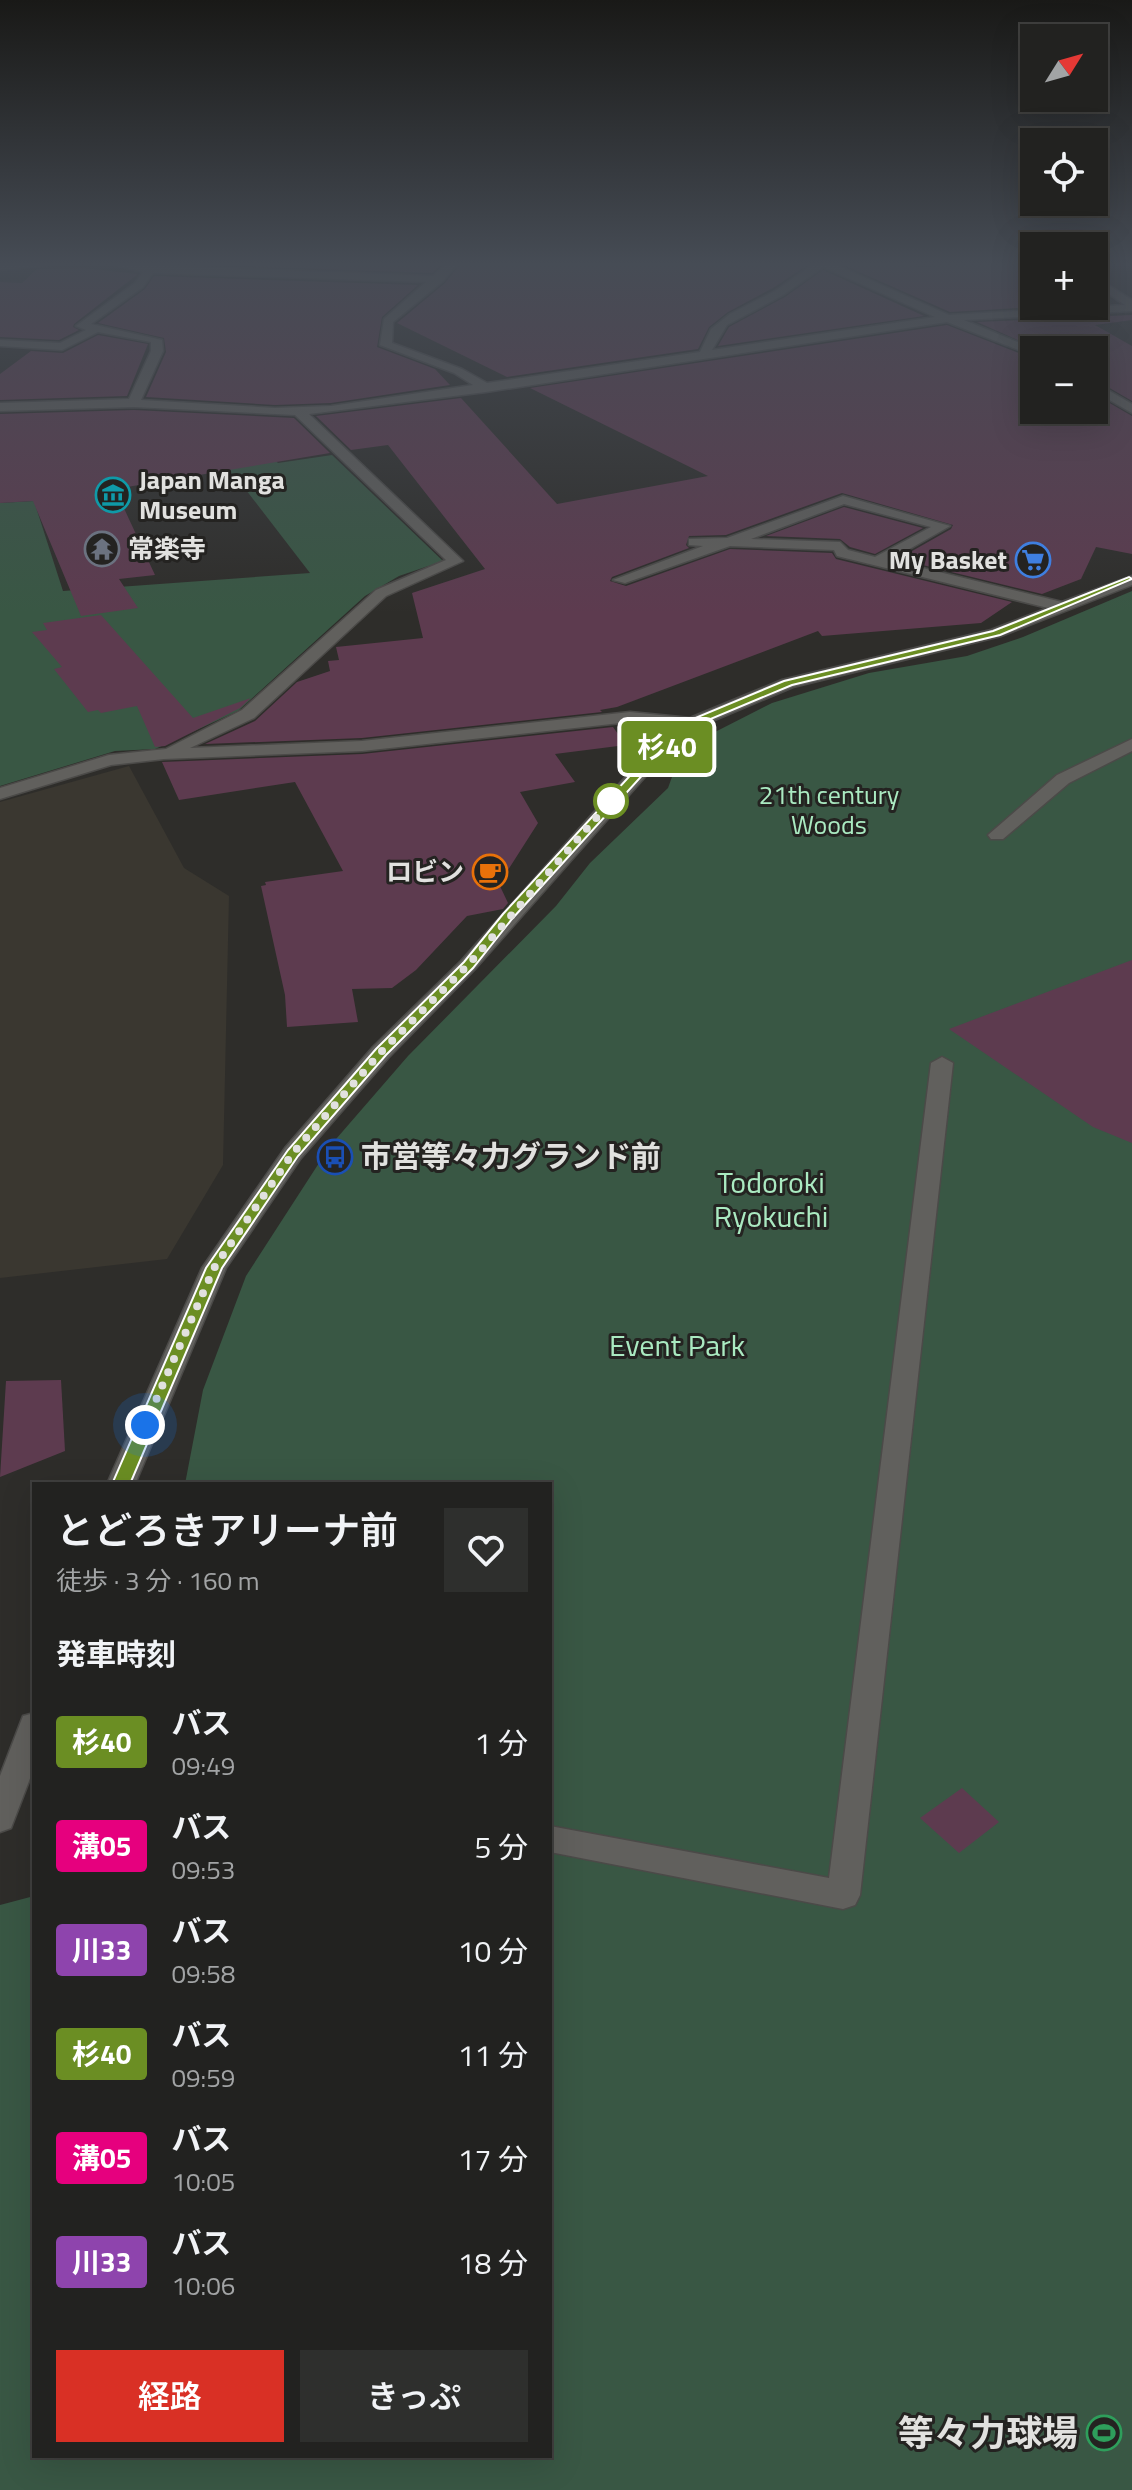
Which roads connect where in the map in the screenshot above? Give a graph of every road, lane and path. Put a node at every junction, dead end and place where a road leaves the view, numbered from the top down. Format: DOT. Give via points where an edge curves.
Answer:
graph roads {
  1 [pos="144,380"];
  2 [pos="473,380"];
  3 [pos="536,380"];
  4 [pos="486,388"];
  5 [pos="1108,393"];
  6 [pos="134,403"];
  7 [pos="1130,405"];
  8 [pos="0,407"];
  9 [pos="299,412"];
  10 [pos="694,542"];
  11 [pos="729,542"];
  12 [pos="878,561"];
  13 [pos="620,580"];
  14 [pos="1132,580"];
  15 [pos="1060,606"];
  16 [pos="692,723"];
  17 [pos="1132,744"];
  18 [pos="164,754"];
  19 [pos="0,794"];
  20 [pos="997,835"];
  21 [pos="942,1063"];
  22 [pos="122,1482"];
  23 [pos="32,1731"];
  24 [pos="0,1819"];
  25 [pos="552,1839"];
  1 -- 6 [label="street"];
  2 -- 4 [label="street"];
  3 -- 4 [label="street"];
  4 -- 9 [label="street"];
  5 -- 7 [label="street"];
  6 -- 8 [label="street"];
  6 -- 9 [label="street"];
  9 -- 18 [label="street" via="456,561 381,593 248,714"];
  10 -- 11 [label="street"];
  11 -- 12 [label="street" via="840,546 842,553"];
  11 -- 12 [label="street" via="843,500 943,526"];
  11 -- 13 [label="street"];
  12 -- 15 [label="street"];
  14 -- 15 [label="street"];
  15 -- 16 [label="street" via="954,646 788,683"];
  16 -- 18 [label="street" via="630,717 362,746"];
  16 -- 22 [label="street" via="618,793 293,1153 214,1268"];
  17 -- 20 [label="street" via="1063,779"];
  18 -- 19 [label="street" via="109,760"];
  21 -- 25 [label="street" via="843,1895"];
  23 -- 24 [label="street"];
}
